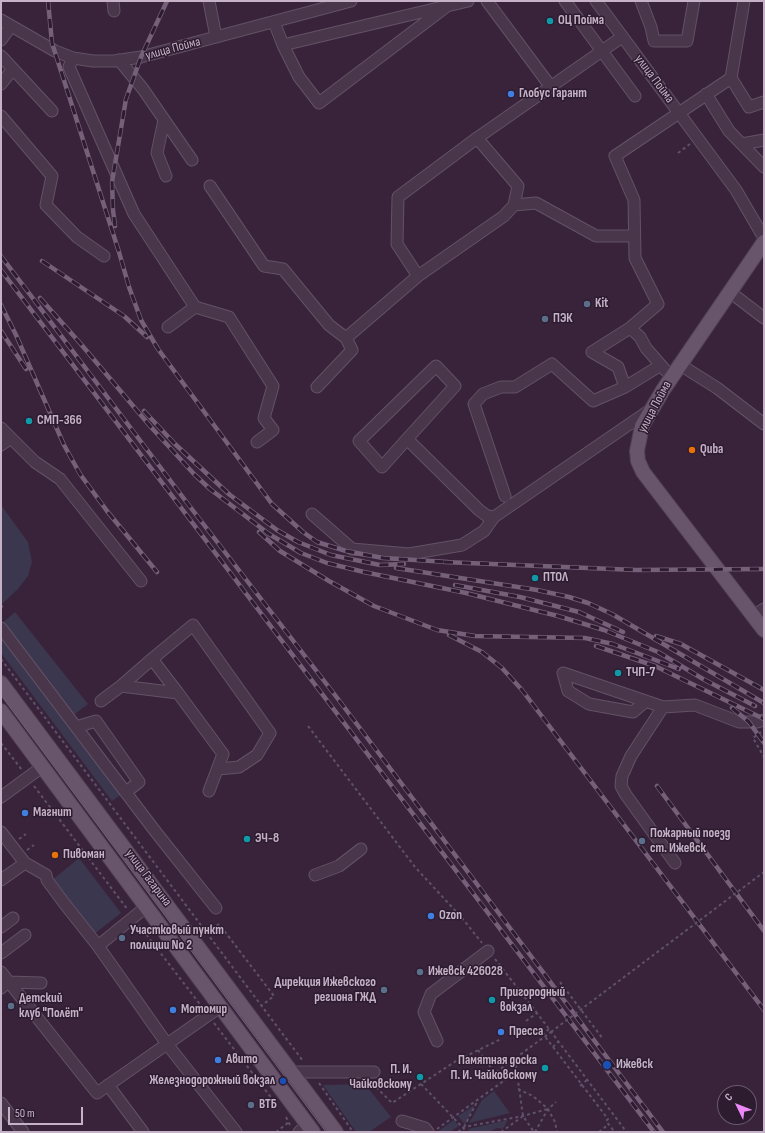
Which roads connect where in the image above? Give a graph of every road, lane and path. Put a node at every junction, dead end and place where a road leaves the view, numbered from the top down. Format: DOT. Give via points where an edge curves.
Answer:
graph roads {
  1 [pos="209,1"];
  2 [pos="351,1"];
  3 [pos="468,1"];
  4 [pos="487,1"];
  5 [pos="565,1"];
  6 [pos="596,1"];
  7 [pos="641,1"];
  8 [pos="694,1"];
  9 [pos="744,1"];
  10 [pos="447,6"];
  11 [pos="274,22"];
  12 [pos="6,23"];
  13 [pos="622,36"];
  14 [pos="216,37"];
  15 [pos="1,40"];
  16 [pos="283,45"];
  17 [pos="601,51"];
  18 [pos="1,56"];
  19 [pos="73,58"];
  20 [pos="119,60"];
  21 [pos="13,69"];
  22 [pos="731,78"];
  23 [pos="1,84"];
  24 [pos="550,87"];
  25 [pos="706,94"];
  26 [pos="635,96"];
  27 [pos="764,102"];
  28 [pos="52,111"];
  29 [pos="678,112"];
  30 [pos="1,116"];
  31 [pos="164,120"];
  32 [pos="477,138"];
  33 [pos="764,140"];
  34 [pos="742,144"];
  35 [pos="192,160"];
  36 [pos="764,167"];
  37 [pos="166,176"];
  38 [pos="210,186"];
  39 [pos="514,205"];
  40 [pos="634,236"];
  41 [pos="764,238"];
  42 [pos="764,242"];
  43 [pos="104,256"];
  44 [pos="418,276"];
  45 [pos="730,292"];
  46 [pos="196,307"];
  47 [pos="764,318"];
  48 [pos="168,327"];
  49 [pos="630,328"];
  50 [pos="346,338"];
  51 [pos="680,364"];
  52 [pos="661,365"];
  53 [pos="671,377"];
  54 [pos="317,387"];
  55 [pos="624,387"];
  56 [pos="652,409"];
  57 [pos="764,424"];
  58 [pos="1,428"];
  59 [pos="11,438"];
  60 [pos="406,439"];
  61 [pos="257,442"];
  62 [pos="1,445"];
  63 [pos="505,496"];
  64 [pos="312,514"];
  65 [pos="494,517"];
  66 [pos="141,580"];
  67 [pos="1,605"];
  68 [pos="4,609"];
  69 [pos="759,612"];
  70 [pos="1,628"];
  71 [pos="764,630"];
  72 [pos="152,659"];
  73 [pos="1,660"];
  74 [pos="1,683"];
  75 [pos="120,686"];
  76 [pos="178,693"];
  77 [pos="101,701"];
  78 [pos="646,701"];
  79 [pos="663,707"];
  80 [pos="1,711"];
  81 [pos="764,720"];
  82 [pos="308,726"];
  83 [pos="76,727"];
  84 [pos="764,730"];
  85 [pos="1,743"];
  86 [pos="223,754"];
  87 [pos="764,756"];
  88 [pos="126,763"];
  89 [pos="42,767"];
  90 [pos="239,767"];
  91 [pos="218,769"];
  92 [pos="109,770"];
  93 [pos="28,778"];
  94 [pos="209,791"];
  95 [pos="126,792"];
  96 [pos="1,797"];
  97 [pos="1,832"];
  98 [pos="361,849"];
  99 [pos="25,863"];
  100 [pos="675,863"];
  101 [pos="764,872"];
  102 [pos="315,876"];
  103 [pos="1,880"];
  104 [pos="146,907"];
  105 [pos="216,908"];
  106 [pos="133,917"];
  107 [pos="13,918"];
  108 [pos="1,927"];
  109 [pos="207,933"];
  110 [pos="25,935"];
  111 [pos="98,946"];
  112 [pos="488,951"];
  113 [pos="1,953"];
  114 [pos="1,972"];
  115 [pos="560,982"];
  116 [pos="41,983"];
  117 [pos="5,985"];
  118 [pos="261,1006"];
  119 [pos="220,1007"];
  120 [pos="581,1010"];
  121 [pos="537,1012"];
  122 [pos="208,1015"];
  123 [pos="526,1021"];
  124 [pos="549,1029"];
  125 [pos="551,1032"];
  126 [pos="545,1037"];
  127 [pos="501,1039"];
  128 [pos="603,1039"];
  129 [pos="437,1041"];
  130 [pos="167,1044"];
  131 [pos="553,1047"];
  132 [pos="478,1050"];
  133 [pos="515,1059"];
  134 [pos="311,1071"];
  135 [pos="292,1072"];
  136 [pos="516,1072"];
  137 [pos="371,1077"];
  138 [pos="587,1080"];
  139 [pos="422,1084"];
  140 [pos="108,1085"];
  141 [pos="580,1085"];
  142 [pos="518,1089"];
  143 [pos="479,1099"];
  144 [pos="556,1102"];
  145 [pos="1,1103"];
  146 [pos="278,1106"];
  147 [pos="548,1109"];
  148 [pos="282,1111"];
  149 [pos="613,1115"];
  150 [pos="523,1116"];
  151 [pos="454,1117"];
  152 [pos="608,1119"];
  153 [pos="288,1122"];
  154 [pos="609,1124"];
  155 [pos="464,1127"];
  156 [pos="306,1130"];
  157 [pos="432,1131"];
  158 [pos="625,1131"];
  159 [pos="23,1132"];
  160 [pos="143,1132"];
  161 [pos="236,1132"];
  162 [pos="276,1132"];
  163 [pos="293,1132"];
  164 [pos="336,1132"];
  165 [pos="353,1132"];
  166 [pos="410,1132"];
  167 [pos="458,1132"];
  168 [pos="467,1132"];
  169 [pos="501,1132"];
  170 [pos="535,1132"];
  171 [pos="557,1132"];
  172 [pos="599,1132"];
  173 [pos="613,1132"];
  1 -- 14 [label="street"];
  2 -- 11 [label="street, улица Пойма"];
  3 -- 10 [label="street"];
  4 -- 24 [label="street"];
  5 -- 17 [label="street"];
  6 -- 13 [label="street, улица Пойма"];
  7 -- 8 [label="street" via="652,27 654,41 687,41"];
  9 -- 22 [label="street"];
  10 -- 16 [label="street"];
  10 -- 16 [label="street" via="319,103 299,77"];
  11 -- 14 [label="street, улица Пойма"];
  11 -- 16 [label="street"];
  12 -- 15 [label="street"];
  12 -- 19 [label="street, улица Пойма" via="55,51"];
  13 -- 17 [label="street"];
  13 -- 29 [label="street, улица Пойма"];
  14 -- 20 [label="street, улица Пойма" via="141,57"];
  17 -- 24 [label="street"];
  17 -- 26 [label="street"];
  18 -- 21 [label="street"];
  19 -- 20 [label="street, улица Пойма" via="93,61"];
  19 -- 46 [label="street" via="69,67 134,214"];
  20 -- 31 [label="street"];
  21 -- 23 [label="street"];
  21 -- 28 [label="street"];
  22 -- 25 [label="street"];
  22 -- 27 [label="street" via="749,107"];
  24 -- 32 [label="street"];
  25 -- 29 [label="street"];
  25 -- 34 [label="street" via="729,130"];
  29 -- 40 [label="street" via="615,156 634,200"];
  29 -- 41 [label="street, улица Пойма" via="736,190"];
  30 -- 43 [label="street" via="52,176 46,205 77,237"];
  31 -- 35 [label="street"];
  31 -- 37 [label="street" via="157,154"];
  32 -- 39 [label="street" via="518,186"];
  32 -- 44 [label="street" via="398,196 397,244"];
  33 -- 34 [label="street"];
  34 -- 36 [label="street"];
  38 -- 50 [label="street" via="264,266 283,269 329,325"];
  39 -- 40 [label="street" via="536,203 596,236"];
  39 -- 44 [label="street" via="504,216"];
  40 -- 49 [label="street" via="635,258 658,304"];
  42 -- 45 [label="main road, улица Пойма"];
  44 -- 50 [label="street"];
  45 -- 47 [label="street"];
  45 -- 51 [label="main road, улица Пойма"];
  46 -- 48 [label="street"];
  46 -- 61 [label="street" via="229,317 273,386 264,418 273,430"];
  49 -- 52 [label="street"];
  49 -- 55 [label="street" via="592,352 618,367"];
  50 -- 54 [label="street" via="352,350"];
  51 -- 53 [label="main road, улица Пойма"];
  51 -- 57 [label="street"];
  52 -- 53 [label="street"];
  52 -- 55 [label="street"];
  53 -- 56 [label="main road, улица Пойма"];
  55 -- 63 [label="street" via="593,401 552,364 514,387 501,387 484,394 474,404"];
  56 -- 65 [label="street"];
  56 -- 69 [label="main road, улица Пойма" via="642,426 638,441 638,461 643,472"];
  58 -- 59 [label="street"];
  59 -- 62 [label="street"];
  59 -- 66 [label="street" via="35,462 60,479"];
  60 -- 60 [label="street" via="382,467 359,441 436,366 455,386"];
  60 -- 65 [label="street" via="478,510"];
  64 -- 65 [label="street" via="352,549 409,554 462,545 484,531"];
  67 -- 68 [label="path"];
  69 -- 71 [label="main road, улица Пойма"];
  70 -- 83 [label="street"];
  72 -- 75 [label="street"];
  72 -- 76 [label="street"];
  72 -- 90 [label="street" via="193,624 270,733 257,755"];
  73 -- 109 [label="path"];
  74 -- 135 [label="main road, улица Гагарина"];
  75 -- 76 [label="street"];
  75 -- 77 [label="street"];
  76 -- 86 [label="street"];
  78 -- 78 [label="street" via="623,693 563,672 568,691 589,704 633,712"];
  78 -- 79 [label="street"];
  79 -- 81 [label="street" via="695,705 739,722"];
  79 -- 100 [label="street" via="631,756 622,776 621,786"];
  80 -- 89 [label="main road, улица Гагарина"];
  82 -- 112 [label="path" via="415,867 462,918"];
  83 -- 88 [label="street" via="96,721"];
  83 -- 92 [label="street"];
  84 -- 87 [label="path" via="753,738"];
  85 -- 93 [label="path"];
  86 -- 90 [label="street"];
  86 -- 91 [label="street"];
  88 -- 92 [label="street"];
  88 -- 95 [label="street" via="139,782"];
  89 -- 93 [label="street"];
  89 -- 104 [label="main road, улица Гагарина"];
  90 -- 91 [label="street"];
  91 -- 94 [label="street"];
  92 -- 95 [label="street"];
  93 -- 96 [label="street"];
  93 -- 106 [label="path"];
  95 -- 105 [label="street"];
  97 -- 99 [label="street"];
  98 -- 102 [label="street" via="338,866"];
  99 -- 103 [label="street"];
  99 -- 111 [label="street" via="46,875 47,880"];
  101 -- 120 [label="path, bridge"];
  104 -- 106 [label="street"];
  104 -- 119 [label="main road, улица Гагарина"];
  106 -- 111 [label="street"];
  106 -- 122 [label="path"];
  107 -- 108 [label="street"];
  109 -- 118 [label="path"];
  109 -- 118 [label="path" via="219,924 274,996"];
  110 -- 113 [label="street"];
  111 -- 130 [label="street"];
  112 -- 121 [label="path"];
  112 -- 129 [label="street" via="431,994 424,1012"];
  114 -- 117 [label="street"];
  115 -- 120 [label="path"];
  116 -- 117 [label="street"];
  117 -- 140 [label="street" via="97,1093"];
  118 -- 134 [label="path"];
  119 -- 122 [label="street"];
  119 -- 156 [label="main road, улица Гагарина"];
  120 -- 125 [label="path, bridge"];
  120 -- 128 [label="path"];
  121 -- 123 [label="path"];
  121 -- 124 [label="path"];
  122 -- 130 [label="street"];
  122 -- 146 [label="path"];
  124 -- 125 [label="path"];
  124 -- 126 [label="path" via="543,1034"];
  125 -- 138 [label="path"];
  126 -- 131 [label="path"];
  126 -- 131 [label="path" via="551,1032 559,1043"];
  126 -- 133 [label="path"];
  127 -- 132 [label="path"];
  130 -- 140 [label="street"];
  130 -- 161 [label="street"];
  131 -- 141 [label="path"];
  132 -- 133 [label="path" via="495,1073"];
  132 -- 139 [label="path" via="456,1061"];
  133 -- 136 [label="path"];
  134 -- 135 [label="street"];
  134 -- 137 [label="street"];
  134 -- 165 [label="path"];
  135 -- 164 [label="main road, улица Гагарина"];
  136 -- 142 [label="path"];
  136 -- 143 [label="path"];
  137 -- 139 [label="path" via="392,1103"];
  138 -- 141 [label="path"];
  138 -- 149 [label="path"];
  139 -- 151 [label="path"];
  140 -- 160 [label="street"];
  141 -- 152 [label="path"];
  142 -- 147 [label="path" via="533,1096"];
  142 -- 150 [label="path"];
  143 -- 151 [label="path"];
  143 -- 155 [label="path"];
  144 -- 147 [label="path"];
  145 -- 159 [label="street"];
  147 -- 150 [label="path"];
  147 -- 170 [label="path"];
  147 -- 171 [label="path"];
  148 -- 153 [label="path"];
  149 -- 152 [label="path"];
  149 -- 158 [label="path"];
  150 -- 155 [label="path"];
  150 -- 169 [label="path"];
  150 -- 170 [label="path"];
  151 -- 155 [label="path"];
  151 -- 157 [label="path"];
  152 -- 154 [label="path" via="606,1121"];
  153 -- 162 [label="path"];
  153 -- 163 [label="path"];
  154 -- 172 [label="path"];
  154 -- 173 [label="path"];
  155 -- 167 [label="path"];
  155 -- 168 [label="path"];
  157 -- 166 [label="street" via="402,1121"];
}
